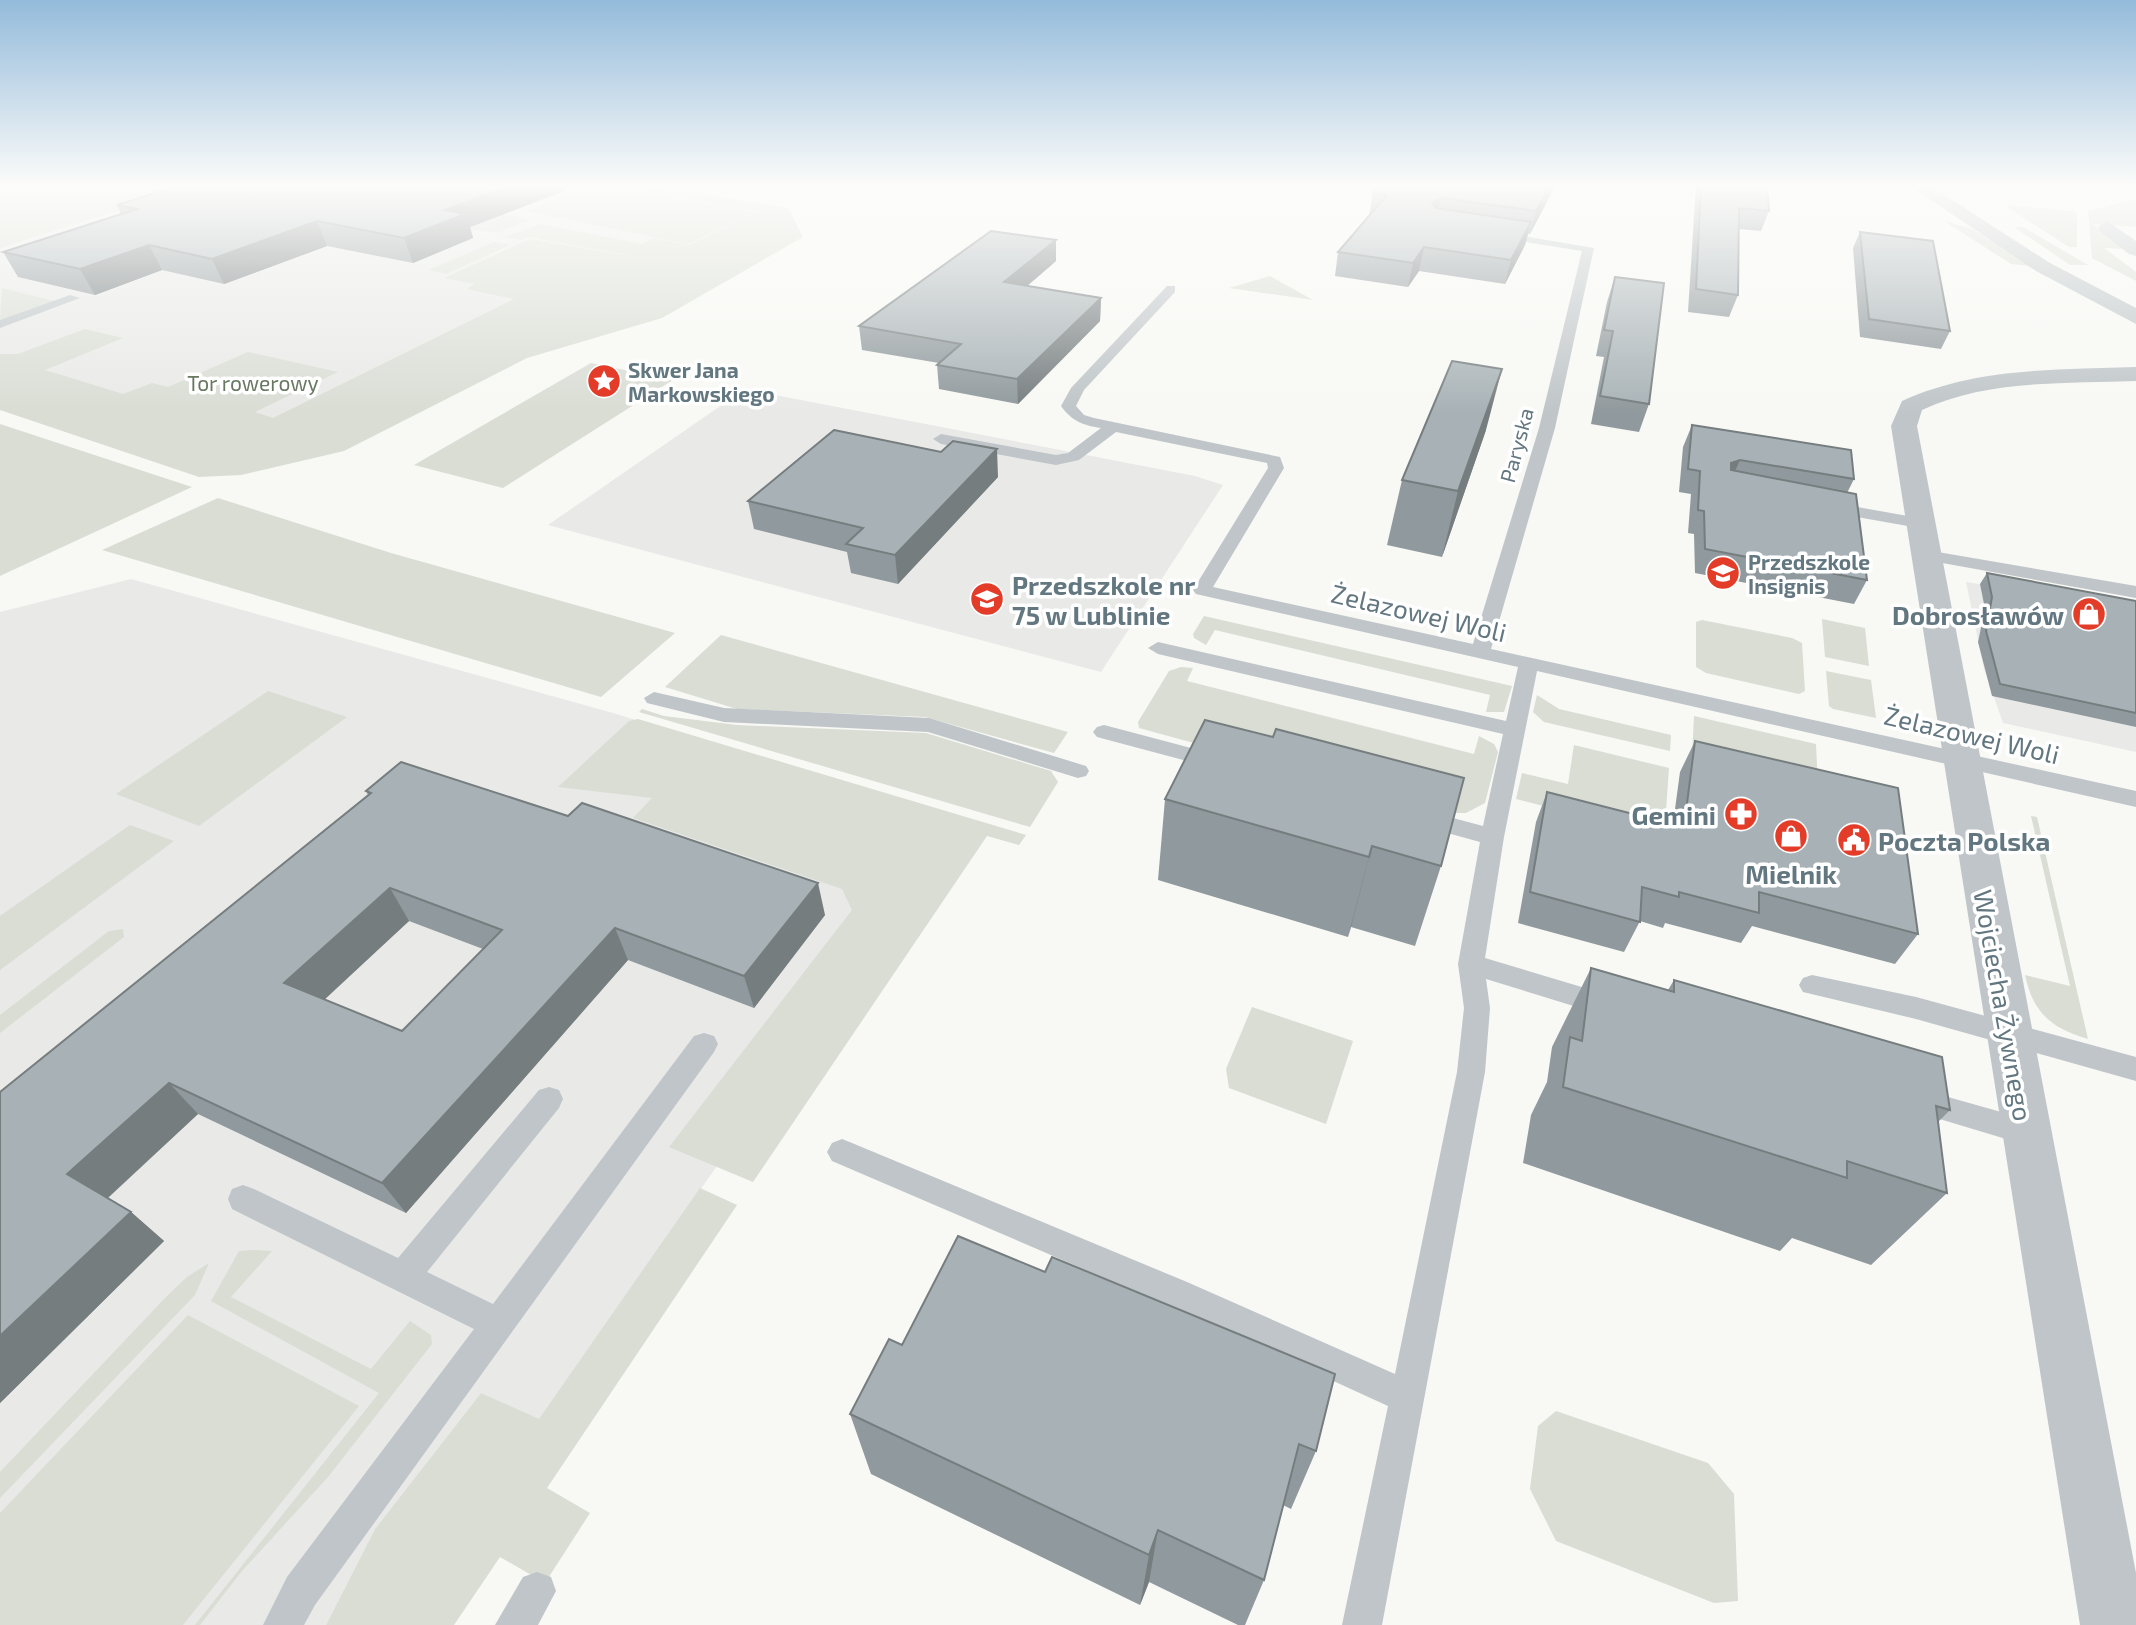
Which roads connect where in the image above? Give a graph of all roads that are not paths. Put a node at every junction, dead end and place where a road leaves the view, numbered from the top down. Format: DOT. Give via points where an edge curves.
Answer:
graph roads {
  1 [pos="1585,261"];
  2 [pos="2034,261"];
  3 [pos="2058,261"];
  4 [pos="1171,289"];
  5 [pos="74,298"];
  6 [pos="2136,304"];
  7 [pos="2136,317"];
  8 [pos="0,324"];
  9 [pos="2136,374"];
  10 [pos="1112,427"];
  11 [pos="941,439"];
  12 [pos="1818,505"];
  13 [pos="1922,539"];
  14 [pos="2136,592"];
  15 [pos="1158,648"];
  16 [pos="1480,653"];
  17 [pos="1529,664"];
  18 [pos="654,698"];
  19 [pos="1516,730"];
  20 [pos="1104,732"];
  21 [pos="1963,759"];
  22 [pos="1235,767"];
  23 [pos="1079,771"];
  24 [pos="2136,799"];
  25 [pos="1403,812"];
  26 [pos="1492,836"];
  27 [pos="1471,964"];
  28 [pos="1812,985"];
  29 [pos="1635,1014"];
  30 [pos="2009,1034"];
  31 [pos="704,1044"];
  32 [pos="2136,1069"];
  33 [pos="1902,1096"];
  34 [pos="549,1099"];
  35 [pos="2025,1132"];
  36 [pos="842,1152"];
  37 [pos="243,1199"];
  38 [pos="402,1278"];
  39 [pos="498,1324"];
  40 [pos="1407,1397"];
  41 [pos="537,1591"];
  42 [pos="283,1625"];
  43 [pos="515,1625"];
  44 [pos="1362,1625"];
  45 [pos="2113,1625"];
  1 -- 16 [label="lane, Paryska" via="1547,428"];
  2 -- 7 [label="street"];
  3 -- 6 [label="street"];
  4 -- 10 [label="lane, Żelazowej Woli" via="1069,399 1068,406 1079,418"];
  5 -- 8 [label="lane"];
  9 -- 13 [label="street, Wojciecha Żywnego" via="1989,383 1938,392 1911,406 1904,426"];
  10 -- 11 [label="lane" via="1073,457 1056,460"];
  10 -- 16 [label="lane, Żelazowej Woli" via="1274,460 1276,468 1202,590"];
  12 -- 13 [label="lane"];
  13 -- 14 [label="lane"];
  13 -- 21 [label="street, Wojciecha Żywnego"];
  15 -- 19 [label="lane"];
  16 -- 17 [label="lane, Żelazowej Woli"];
  17 -- 19 [label="lane"];
  17 -- 21 [label="lane, Żelazowej Woli"];
  18 -- 23 [label="lane" via="724,715 929,725"];
  19 -- 26 [label="lane"];
  20 -- 22 [label="lane"];
  21 -- 24 [label="lane, Żelazowej Woli"];
  21 -- 30 [label="street, Wojciecha Żywnego"];
  25 -- 26 [label="lane"];
  26 -- 27 [label="lane"];
  27 -- 29 [label="lane"];
  27 -- 40 [label="lane" via="1478,1008 1471,1072"];
  28 -- 30 [label="lane"];
  30 -- 32 [label="lane"];
  30 -- 35 [label="street, Wojciecha Żywnego"];
  31 -- 39 [label="lane"];
  33 -- 35 [label="lane"];
  34 -- 38 [label="lane"];
  35 -- 45 [label="street, Wojciecha Żywnego"];
  36 -- 40 [label="lane" via="1176,1293"];
  37 -- 38 [label="lane"];
  38 -- 39 [label="lane"];
  39 -- 42 [label="lane" via="301,1591"];
  40 -- 44 [label="lane"];
  41 -- 43 [label="lane"];
}
